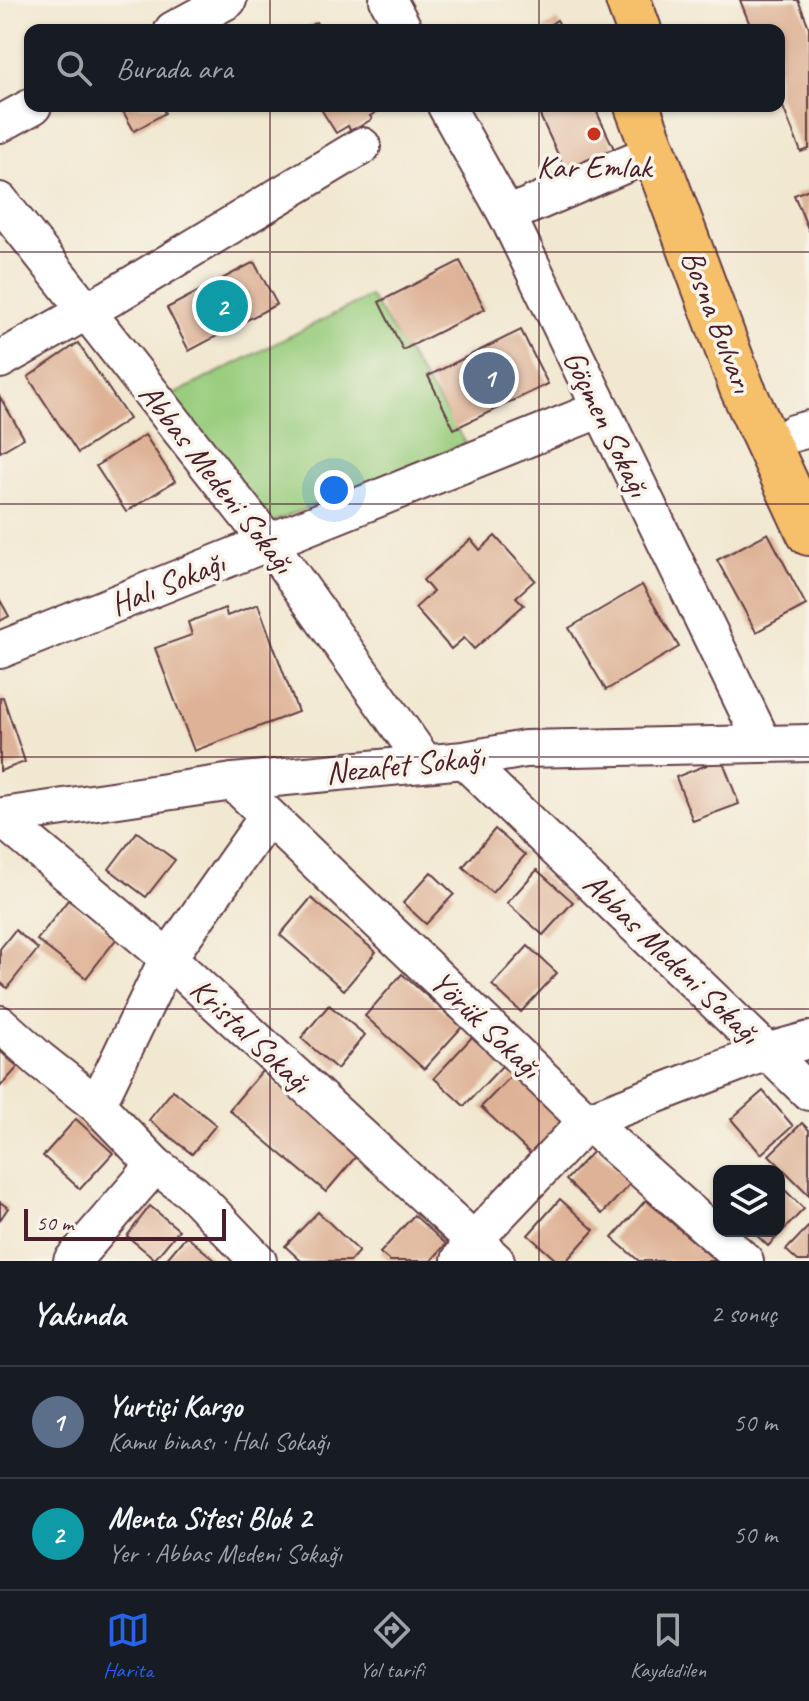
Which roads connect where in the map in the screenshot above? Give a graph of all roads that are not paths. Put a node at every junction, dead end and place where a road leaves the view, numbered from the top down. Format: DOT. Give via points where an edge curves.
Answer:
graph roads {
  1 [pos="228,0"];
  2 [pos="388,0"];
  3 [pos="599,0"];
  4 [pos="628,0"];
  5 [pos="184,24"];
  6 [pos="401,24"];
  7 [pos="607,24"];
  8 [pos="637,24"];
  9 [pos="24,111"];
  10 [pos="449,112"];
  11 [pos="639,112"];
  12 [pos="669,112"];
  13 [pos="0,124"];
  14 [pos="362,146"];
  15 [pos="654,152"];
  16 [pos="0,201"];
  17 [pos="507,215"];
  18 [pos="87,312"];
  19 [pos="0,360"];
  20 [pos="601,409"];
  21 [pos="804,443"];
  22 [pos="809,533"];
  23 [pos="269,543"];
  24 [pos="0,650"];
  25 [pos="763,743"];
  26 [pos="809,743"];
  27 [pos="464,760"];
  28 [pos="425,763"];
  29 [pos="233,782"];
  30 [pos="1,816"];
  31 [pos="268,816"];
  32 [pos="168,958"];
  33 [pos="0,1024"];
  34 [pos="809,1040"];
  35 [pos="769,1051"];
  36 [pos="809,1092"];
  37 [pos="97,1105"];
  38 [pos="587,1121"];
  39 [pos="155,1165"];
  40 [pos="476,1254"];
  41 [pos="72,1261"];
  42 [pos="258,1261"];
  43 [pos="745,1261"];
  1 -- 5 [label="street"];
  2 -- 6 [label="street"];
  3 -- 7 [label="main road"];
  4 -- 8 [label="main road"];
  9 -- 13 [label="street"];
  10 -- 17 [label="street, Göçmen Sokağı"];
  11 -- 15 [label="main road, Bosna Bulvarı"];
  12 -- 21 [label="main road, Bosna Bulvarı" via="768,377"];
  14 -- 18 [label="street"];
  15 -- 17 [label="street"];
  15 -- 22 [label="main road, Bosna Bulvarı" via="742,388"];
  16 -- 18 [label="street, Abbas Medeni Sokağı"];
  17 -- 20 [label="street, Göçmen Sokağı"];
  18 -- 19 [label="street"];
  18 -- 23 [label="street, Abbas Medeni Sokağı"];
  20 -- 23 [label="street, Halı Sokağı"];
  20 -- 25 [label="street, Göçmen Sokağı"];
  23 -- 24 [label="street, Halı Sokağı"];
  23 -- 28 [label="street, Abbas Medeni Sokağı"];
  25 -- 26 [label="street, Nezafet Sokağı"];
  25 -- 27 [label="street, Nezafet Sokağı" via="525,749"];
  27 -- 28 [label="street, Nezafet Sokağı"];
  27 -- 35 [label="street, Abbas Medeni Sokağı"];
  28 -- 29 [label="street, Nezafet Sokağı"];
  29 -- 30 [label="street, Nezafet Sokağı"];
  29 -- 31 [label="street, Yörük Sokağı"];
  30 -- 32 [label="street, Kristal Sokağı"];
  31 -- 32 [label="street"];
  31 -- 38 [label="street, Yörük Sokağı"];
  32 -- 37 [label="street"];
  32 -- 40 [label="street, Kristal Sokağı"];
  33 -- 37 [label="street"];
  34 -- 35 [label="street"];
  35 -- 36 [label="street, Abbas Medeni Sokağı"];
  35 -- 38 [label="street"];
  37 -- 39 [label="street"];
  38 -- 40 [label="street"];
  38 -- 43 [label="street, Yörük Sokağı"];
  39 -- 41 [label="street"];
  39 -- 42 [label="street" via="193,1193"];
}
